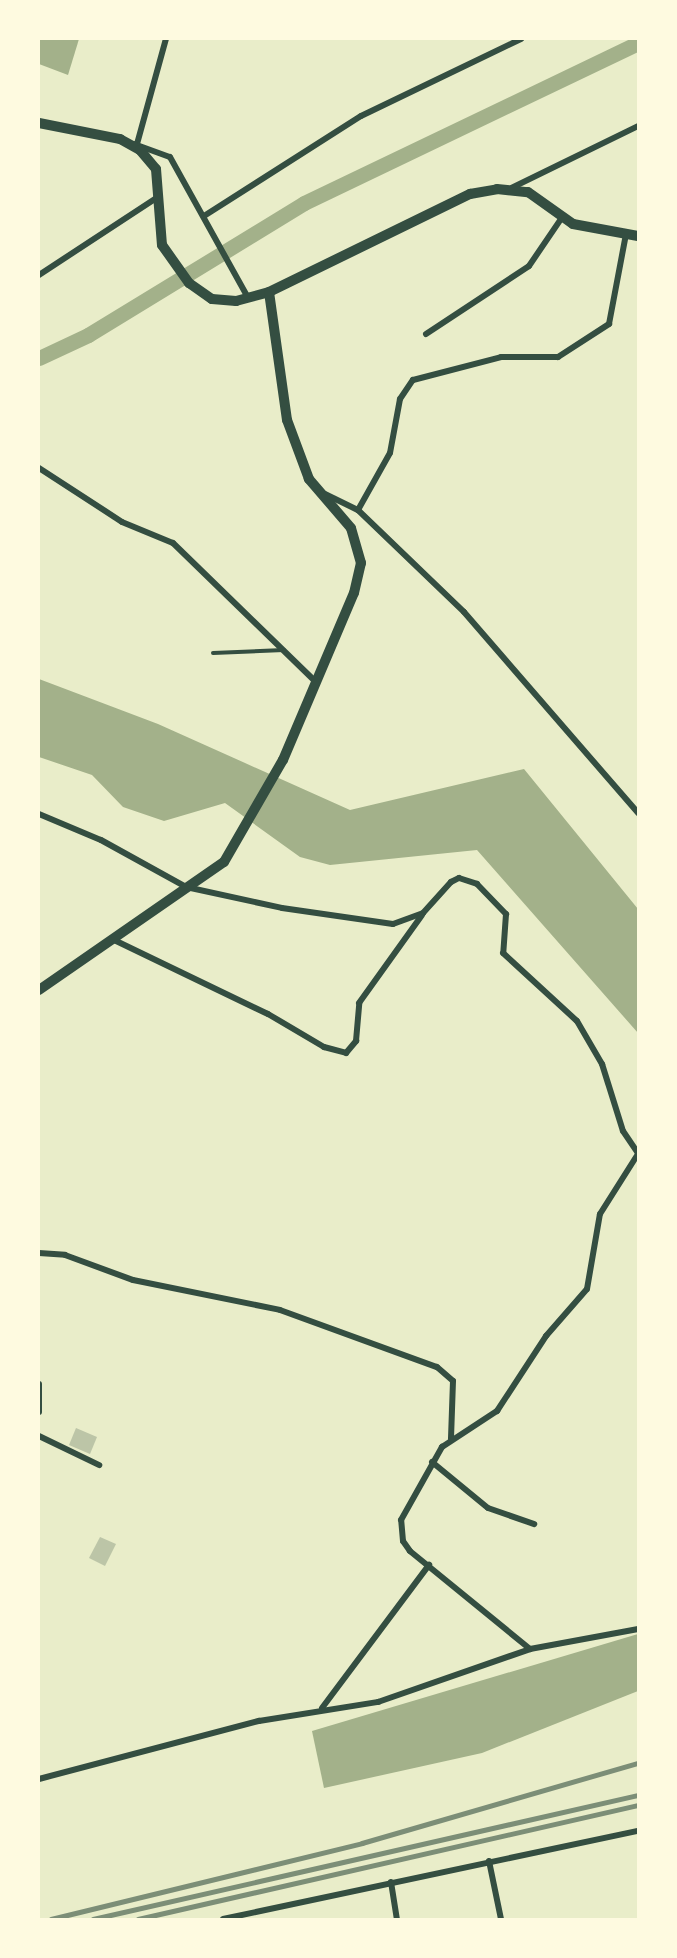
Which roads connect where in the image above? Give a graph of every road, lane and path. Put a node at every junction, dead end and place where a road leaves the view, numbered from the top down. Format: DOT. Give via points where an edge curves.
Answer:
graph roads {
  1 [pos="166,39"];
  2 [pos="521,39"];
  3 [pos="39,123"];
  4 [pos="638,126"];
  5 [pos="132,144"];
  6 [pos="509,190"];
  7 [pos="156,198"];
  8 [pos="204,216"];
  9 [pos="563,216"];
  10 [pos="626,234"];
  11 [pos="638,236"];
  12 [pos="39,275"];
  13 [pos="269,292"];
  14 [pos="248,298"];
  15 [pos="426,334"];
  16 [pos="39,468"];
  17 [pos="319,492"];
  18 [pos="358,510"];
  19 [pos="284,650"];
  20 [pos="213,653"];
  21 [pos="316,682"];
  22 [pos="638,813"];
  23 [pos="39,814"];
  24 [pos="186,887"];
  25 [pos="423,913"];
  26 [pos="112,939"];
  27 [pos="39,990"];
  28 [pos="638,1154"];
  29 [pos="39,1253"];
  30 [pos="39,1384"];
  31 [pos="39,1413"];
  32 [pos="39,1436"];
  33 [pos="451,1439"];
  34 [pos="432,1462"];
  35 [pos="99,1465"];
  36 [pos="534,1524"];
  37 [pos="429,1565"];
  38 [pos="638,1629"];
  39 [pos="530,1649"];
  40 [pos="322,1708"];
  41 [pos="39,1779"];
  42 [pos="638,1831"];
  43 [pos="489,1861"];
  44 [pos="390,1882"];
  45 [pos="224,1919"];
  46 [pos="397,1919"];
  47 [pos="501,1919"];
  1 -- 5 [label="street"];
  2 -- 8 [label="street" via="361,116"];
  3 -- 5 [label="main road"];
  4 -- 6 [label="street"];
  5 -- 7 [label="main road" via="156,169"];
  5 -- 8 [label="street" via="170,157"];
  6 -- 9 [label="main road" via="528,192"];
  6 -- 13 [label="main road" via="470,194"];
  7 -- 12 [label="street"];
  7 -- 14 [label="main road" via="162,245 189,283 212,299"];
  8 -- 14 [label="street"];
  9 -- 10 [label="main road" via="573,224"];
  9 -- 15 [label="street" via="522,272"];
  10 -- 11 [label="main road"];
  10 -- 18 [label="street" via="609,324 558,357 501,357 414,380 400,399 390,453"];
  13 -- 14 [label="main road"];
  13 -- 17 [label="main road" via="287,420 309,479"];
  16 -- 19 [label="street" via="122,522 173,543"];
  17 -- 18 [label="street"];
  17 -- 21 [label="main road" via="351,528 361,563"];
  18 -- 22 [label="street" via="464,612"];
  19 -- 20 [label="lane"];
  19 -- 21 [label="street"];
  21 -- 24 [label="main road" via="283,760 236,846 210,875"];
  23 -- 24 [label="street" via="101,840"];
  24 -- 25 [label="street" via="393,924"];
  24 -- 26 [label="main road"];
  25 -- 26 [label="street" via="359,1003 356,1041 346,1053 324,1047 268,1014"];
  25 -- 28 [label="street" via="459,878 477,884 501,907 507,920 501,939 503,953 577,1021 602,1064 623,1131"];
  26 -- 27 [label="main road"];
  28 -- 33 [label="street" via="600,1214 587,1289 546,1336 497,1411"];
  29 -- 33 [label="street" via="65,1255 144,1282 280,1310 437,1367 453,1381"];
  30 -- 31 [label="street"];
  32 -- 35 [label="street"];
  33 -- 34 [label="street"];
  34 -- 36 [label="street" via="489,1508"];
  34 -- 37 [label="street" via="400,1530 410,1551"];
  37 -- 39 [label="street"];
  37 -- 40 [label="street"];
  38 -- 39 [label="street"];
  39 -- 40 [label="street" via="404,1696"];
  40 -- 41 [label="street"];
  42 -- 43 [label="street"];
  43 -- 44 [label="street"];
  43 -- 47 [label="street"];
  44 -- 45 [label="street"];
  44 -- 46 [label="street"];
}
